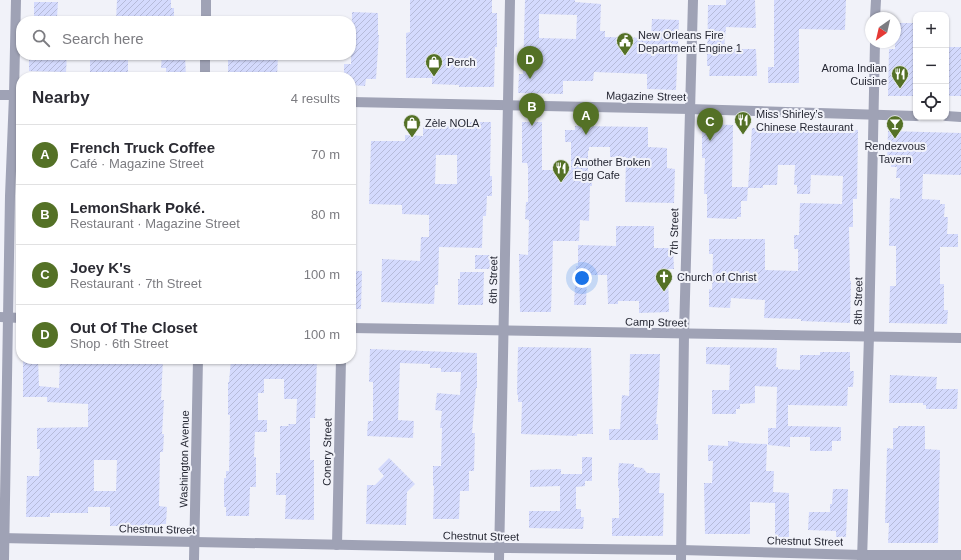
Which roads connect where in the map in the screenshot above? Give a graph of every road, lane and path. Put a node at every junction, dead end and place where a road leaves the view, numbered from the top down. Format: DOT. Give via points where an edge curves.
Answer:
graph roads {
  1 [pos="16,0"];
  2 [pos="206,0"];
  3 [pos="510,0"];
  4 [pos="693,0"];
  5 [pos="876,0"];
  6 [pos="875,12"];
  7 [pos="16,16"];
  8 [pos="206,16"];
  9 [pos="875,48"];
  10 [pos="17,60"];
  11 [pos="205,60"];
  12 [pos="18,72"];
  13 [pos="205,72"];
  14 [pos="0,95"];
  15 [pos="16,95"];
  16 [pos="356,102"];
  17 [pos="509,105"];
  18 [pos="689,109"];
  19 [pos="873,115"];
  20 [pos="913,116"];
  21 [pos="949,116"];
  22 [pos="961,117"];
  23 [pos="16,120"];
  24 [pos="4,317"];
  25 [pos="16,318"];
  26 [pos="356,328"];
  27 [pos="504,331"];
  28 [pos="684,334"];
  29 [pos="869,336"];
  30 [pos="961,338"];
  31 [pos="198,364"];
  32 [pos="341,364"];
  33 [pos="2,538"];
  34 [pos="194,541"];
  35 [pos="337,545"];
  36 [pos="499,548"];
  37 [pos="681,555"];
  38 [pos="961,555"];
  39 [pos="862,557"];
  40 [pos="4,560"];
  41 [pos="194,560"];
  42 [pos="499,560"];
  1 -- 7 [label="street"];
  2 -- 8 [label="street"];
  3 -- 17 [label="street, 6th Street"];
  4 -- 18 [label="street, 7th Street"];
  5 -- 6 [label="street"];
  9 -- 19 [label="street, 8th Street"];
  10 -- 12 [label="street"];
  11 -- 13 [label="street"];
  14 -- 15 [label="street"];
  16 -- 17 [label="street, Magazine Street"];
  17 -- 18 [label="street, Magazine Street"];
  17 -- 27 [label="street, 6th Street"];
  18 -- 19 [label="street, Magazine Street"];
  18 -- 28 [label="street, 7th Street"];
  19 -- 20 [label="street, Magazine Street"];
  19 -- 29 [label="street, 8th Street"];
  21 -- 22 [label="street"];
  23 -- 24 [label="street"];
  24 -- 25 [label="street"];
  24 -- 33 [label="street"];
  26 -- 27 [label="street, Camp Street"];
  27 -- 28 [label="street, Camp Street"];
  27 -- 36 [label="street, 6th Street"];
  28 -- 29 [label="street, Camp Street"];
  28 -- 37 [label="street, 7th Street"];
  29 -- 30 [label="street, Camp Street"];
  29 -- 39 [label="street, 8th Street"];
  31 -- 34 [label="street, Washington Avenue"];
  32 -- 35 [label="street, Conery Street"];
  33 -- 34 [label="street, Chestnut Street"];
  33 -- 40 [label="street"];
  34 -- 35 [label="street, Chestnut Street"];
  34 -- 41 [label="street, Washington Avenue"];
  35 -- 36 [label="street, Chestnut Street"];
  36 -- 37 [label="street, Chestnut Street"];
  36 -- 42 [label="street, 6th Street"];
  37 -- 39 [label="street, Chestnut Street"];
  38 -- 39 [label="street, Chestnut Street"];
}
